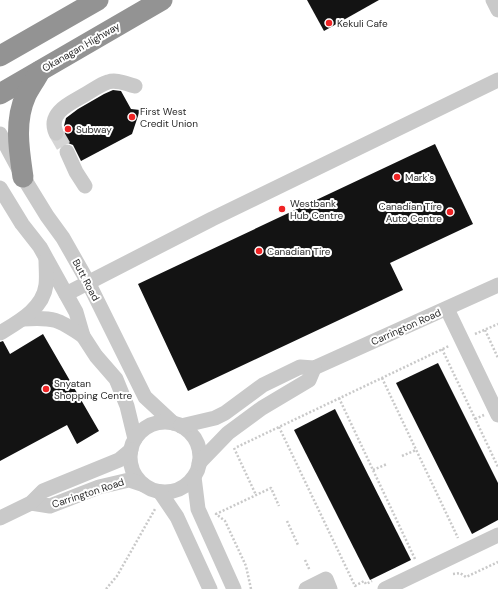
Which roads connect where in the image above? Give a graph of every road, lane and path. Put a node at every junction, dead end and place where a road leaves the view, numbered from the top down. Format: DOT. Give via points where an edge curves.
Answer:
graph roads {
  1 [pos="98,0"];
  2 [pos="162,0"];
  3 [pos="493,0"];
  4 [pos="498,10"];
  5 [pos="26,41"];
  6 [pos="0,44"];
  7 [pos="0,56"];
  8 [pos="41,70"];
  9 [pos="498,80"];
  10 [pos="135,86"];
  11 [pos="0,94"];
  12 [pos="56,133"];
  13 [pos="0,134"];
  14 [pos="67,152"];
  15 [pos="23,177"];
  16 [pos="85,186"];
  17 [pos="0,188"];
  18 [pos="46,259"];
  19 [pos="88,282"];
  20 [pos="498,285"];
  21 [pos="66,294"];
  22 [pos="447,309"];
  23 [pos="23,319"];
  24 [pos="498,324"];
  25 [pos="485,330"];
  26 [pos="0,333"];
  27 [pos="473,335"];
  28 [pos="83,336"];
  29 [pos="454,344"];
  30 [pos="442,349"];
  31 [pos="498,358"];
  32 [pos="314,368"];
  33 [pos="382,378"];
  34 [pos="339,398"];
  35 [pos="498,415"];
  36 [pos="177,425"];
  37 [pos="279,427"];
  38 [pos="232,443"];
  39 [pos="133,444"];
  40 [pos="234,448"];
  41 [pos="416,450"];
  42 [pos="402,456"];
  43 [pos="200,463"];
  44 [pos="387,464"];
  45 [pos="498,467"];
  46 [pos="373,470"];
  47 [pos="194,477"];
  48 [pos="144,485"];
  49 [pos="256,495"];
  50 [pos="158,499"];
  51 [pos="31,503"];
  52 [pos="279,506"];
  53 [pos="0,518"];
  54 [pos="286,521"];
  55 [pos="498,535"];
  56 [pos="465,536"];
  57 [pos="298,545"];
  58 [pos="305,560"];
  59 [pos="498,562"];
  60 [pos="408,563"];
  61 [pos="448,576"];
  62 [pos="309,582"];
  63 [pos="379,585"];
  64 [pos="106,589"];
  65 [pos="210,589"];
  66 [pos="234,589"];
  67 [pos="251,589"];
  68 [pos="330,589"];
  1 -- 5 [label="highway"];
  2 -- 8 [label="highway, Okanagan Highway"];
  3 -- 4 [label="street"];
  5 -- 6 [label="highway"];
  5 -- 7 [label="highway"];
  8 -- 11 [label="highway, Okanagan Highway"];
  8 -- 15 [label="highway" via="26,95 19,117"];
  9 -- 19 [label="street"];
  10 -- 12 [label="street" via="117,80 108,82 63,108 56,116 53,126"];
  13 -- 15 [label="street, Butt Road"];
  14 -- 16 [label="street"];
  15 -- 19 [label="street, Butt Road"];
  17 -- 18 [label="street"];
  18 -- 21 [label="street"];
  18 -- 23 [label="street" via="46,286 34,309"];
  19 -- 21 [label="street"];
  19 -- 36 [label="street, Butt Road" via="145,397"];
  20 -- 22 [label="street, Carrington Road"];
  21 -- 28 [label="street" via="76,312"];
  22 -- 32 [label="street, Carrington Road"];
  22 -- 35 [label="street"];
  23 -- 26 [label="street"];
  23 -- 28 [label="street" via="54,319"];
  24 -- 25 [label="path"];
  25 -- 27 [label="path"];
  25 -- 31 [label="path"];
  28 -- 39 [label="street" via="116,379 127,406"];
  29 -- 30 [label="path"];
  30 -- 33 [label="path"];
  30 -- 45 [label="path"];
  32 -- 36 [label="street, Carrington Road" via="300,367 263,386 215,418"];
  32 -- 43 [label="street, Carrington Road" via="308,380 262,408 228,433"];
  33 -- 34 [label="path"];
  33 -- 41 [label="path"];
  34 -- 37 [label="path"];
  34 -- 46 [label="path"];
  36 -- 39 [label="street" via="162,422 151,425 142,431"];
  36 -- 43 [label="street" via="190,433 196,442"];
  37 -- 40 [label="path"];
  37 -- 63 [label="path" via="355,586 364,581 366,584"];
  38 -- 40 [label="path"];
  39 -- 48 [label="street" via="130,459 132,469"];
  39 -- 51 [label="street, Carrington Road" via="119,460 43,491"];
  40 -- 49 [label="path"];
  41 -- 42 [label="path"];
  41 -- 56 [label="path" via="458,538"];
  43 -- 47 [label="street"];
  44 -- 46 [label="path"];
  46 -- 60 [label="path" via="416,559"];
  47 -- 50 [label="street" via="179,489"];
  47 -- 66 [label="street" via="198,509"];
  48 -- 50 [label="street" via="151,489"];
  48 -- 51 [label="street, Carrington Road" via="129,480 99,487 50,506"];
  49 -- 52 [label="path" via="271,488"];
  49 -- 67 [label="path" via="216,514 225,520 246,566"];
  50 -- 64 [label="path" via="117,576"];
  50 -- 65 [label="street" via="177,517"];
  51 -- 53 [label="street, Carrington Road"];
  54 -- 57 [label="path"];
  55 -- 63 [label="street"];
  58 -- 62 [label="path"];
  59 -- 61 [label="path" via="466,577 460,573"];
  62 -- 68 [label="street" via="326,579"];
}
